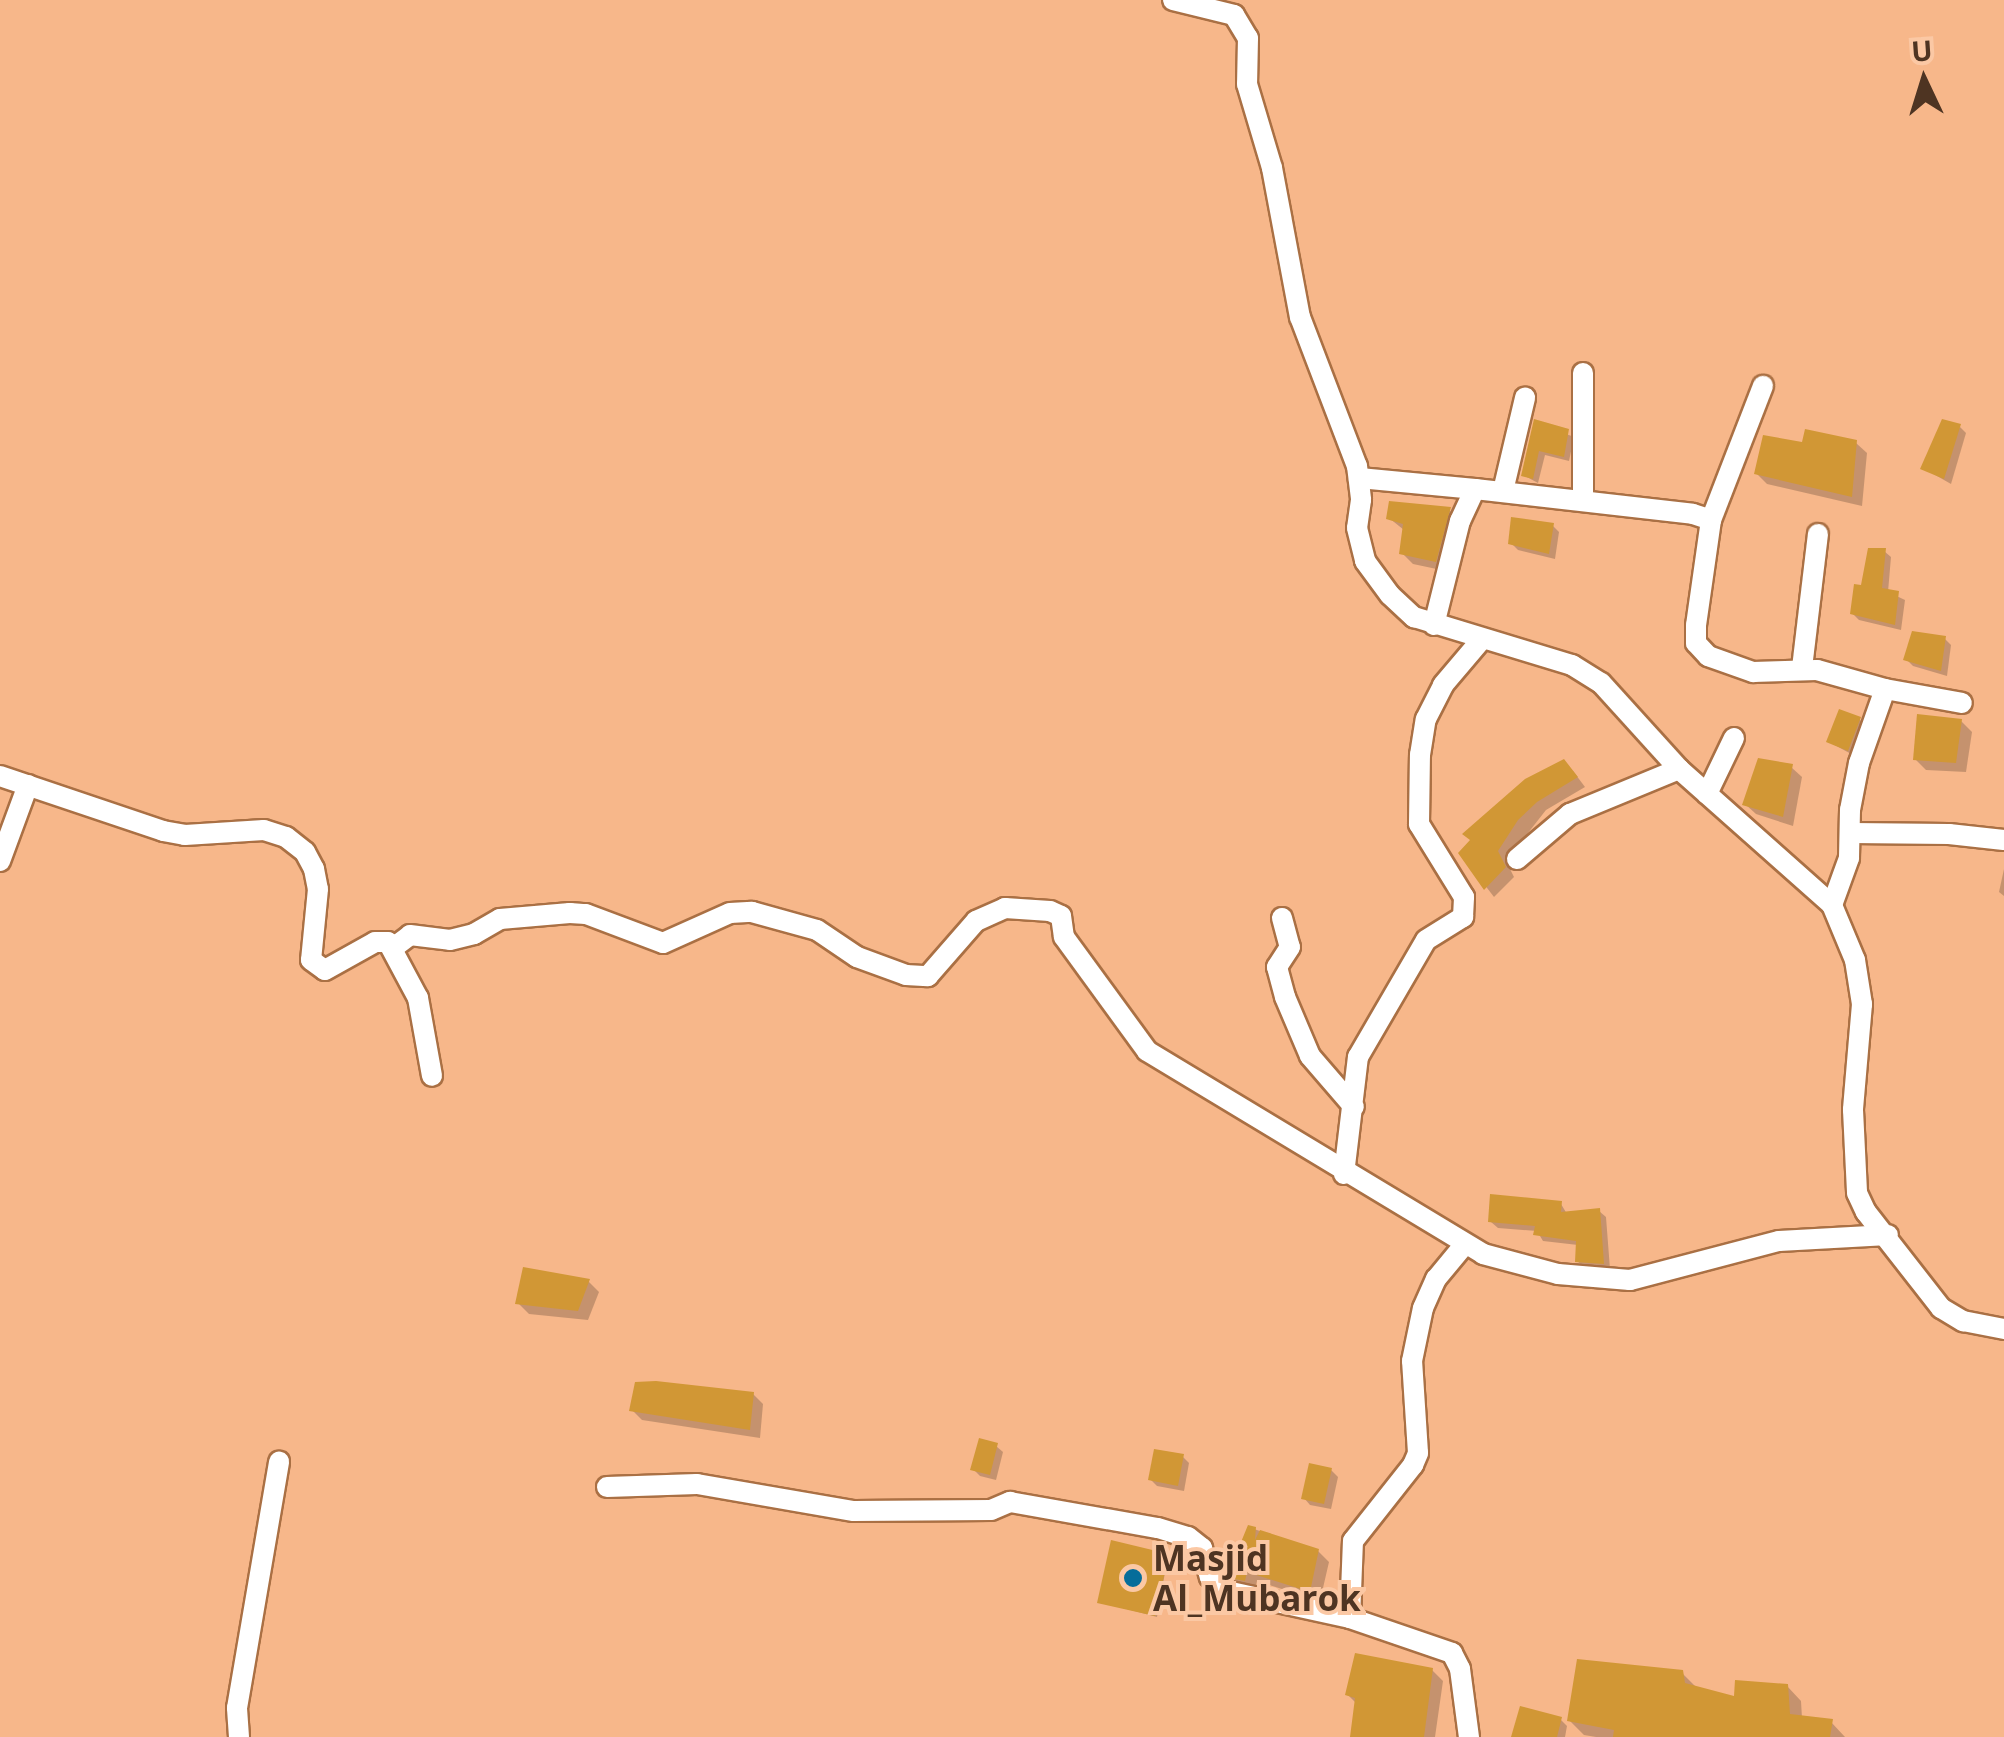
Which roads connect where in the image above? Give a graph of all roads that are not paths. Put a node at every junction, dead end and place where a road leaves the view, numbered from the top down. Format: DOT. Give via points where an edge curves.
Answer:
graph roads {
  1 [pos="1173,0"];
  2 [pos="1583,373"];
  3 [pos="1764,386"];
  4 [pos="1526,398"];
  5 [pos="1359,478"];
  6 [pos="1475,489"];
  7 [pos="1504,491"];
  8 [pos="1583,501"];
  9 [pos="1711,520"];
  10 [pos="1818,534"];
  11 [pos="1434,626"];
  12 [pos="1482,639"];
  13 [pos="1802,668"];
  14 [pos="1885,689"];
  15 [pos="1962,703"];
  16 [pos="1734,738"];
  17 [pos="1678,769"];
  18 [pos="0,776"];
  19 [pos="28,785"];
  20 [pos="1707,794"];
  21 [pos="1851,833"];
  22 [pos="2004,840"];
  23 [pos="1517,859"];
  24 [pos="0,861"];
  25 [pos="1832,905"];
  26 [pos="1282,918"];
  27 [pos="393,948"];
  28 [pos="432,1076"];
  29 [pos="1354,1107"];
  30 [pos="1344,1174"];
  31 [pos="1888,1235"];
  32 [pos="1466,1244"];
  33 [pos="2004,1329"];
  34 [pos="280,1462"];
  35 [pos="607,1487"];
  36 [pos="1350,1618"];
  37 [pos="238,1737"];
  38 [pos="1468,1737"];
  1 -- 5 [label="street" via="1223,10 1242,23 1248,38 1250,102 1272,168 1300,317"];
  2 -- 8 [label="street"];
  3 -- 9 [label="street"];
  4 -- 7 [label="street"];
  5 -- 6 [label="street"];
  5 -- 11 [label="street" via="1357,528 1365,560 1402,606"];
  6 -- 7 [label="street"];
  6 -- 11 [label="street"];
  7 -- 8 [label="street"];
  8 -- 9 [label="street"];
  9 -- 13 [label="street" via="1696,643 1708,656 1753,672"];
  10 -- 13 [label="street"];
  11 -- 12 [label="street"];
  12 -- 17 [label="street" via="1572,665 1601,683"];
  12 -- 29 [label="street" via="1443,685 1426,718 1420,755 1419,824 1464,897 1463,916 1426,940 1413,960 1358,1058"];
  13 -- 14 [label="street"];
  14 -- 15 [label="street"];
  14 -- 21 [label="street" via="1859,763"];
  16 -- 20 [label="street"];
  17 -- 20 [label="street"];
  17 -- 23 [label="street" via="1570,814"];
  18 -- 19 [label="street"];
  19 -- 24 [label="street"];
  19 -- 27 [label="street" via="163,831 264,830 286,836 314,869 318,889 309,943 316,967 325,970 375,942"];
  20 -- 25 [label="street"];
  21 -- 22 [label="street"];
  21 -- 25 [label="street"];
  25 -- 31 [label="street" via="1855,960 1862,1004 1853,1110 1858,1193"];
  26 -- 29 [label="street" via="1290,947 1277,967 1285,997 1310,1056"];
  27 -- 28 [label="street" via="418,998"];
  27 -- 30 [label="street" via="410,935 460,938 500,919 570,913 663,944 730,913 752,912 817,930 857,958 928,976 976,921 1004,908 1050,911 1061,916 1064,937 1147,1051"];
  29 -- 30 [label="street"];
  30 -- 32 [label="street"];
  31 -- 32 [label="street" via="1779,1241 1630,1280 1558,1274"];
  31 -- 33 [label="street" via="1948,1314"];
  32 -- 36 [label="street" via="1422,1308 1412,1362 1418,1453 1354,1541"];
  34 -- 37 [label="street"];
  35 -- 36 [label="street" via="697,1484 854,1511 1042,1506 1188,1537 1202,1548 1210,1577 1222,1590"];
  36 -- 38 [label="street" via="1452,1653"];
}
